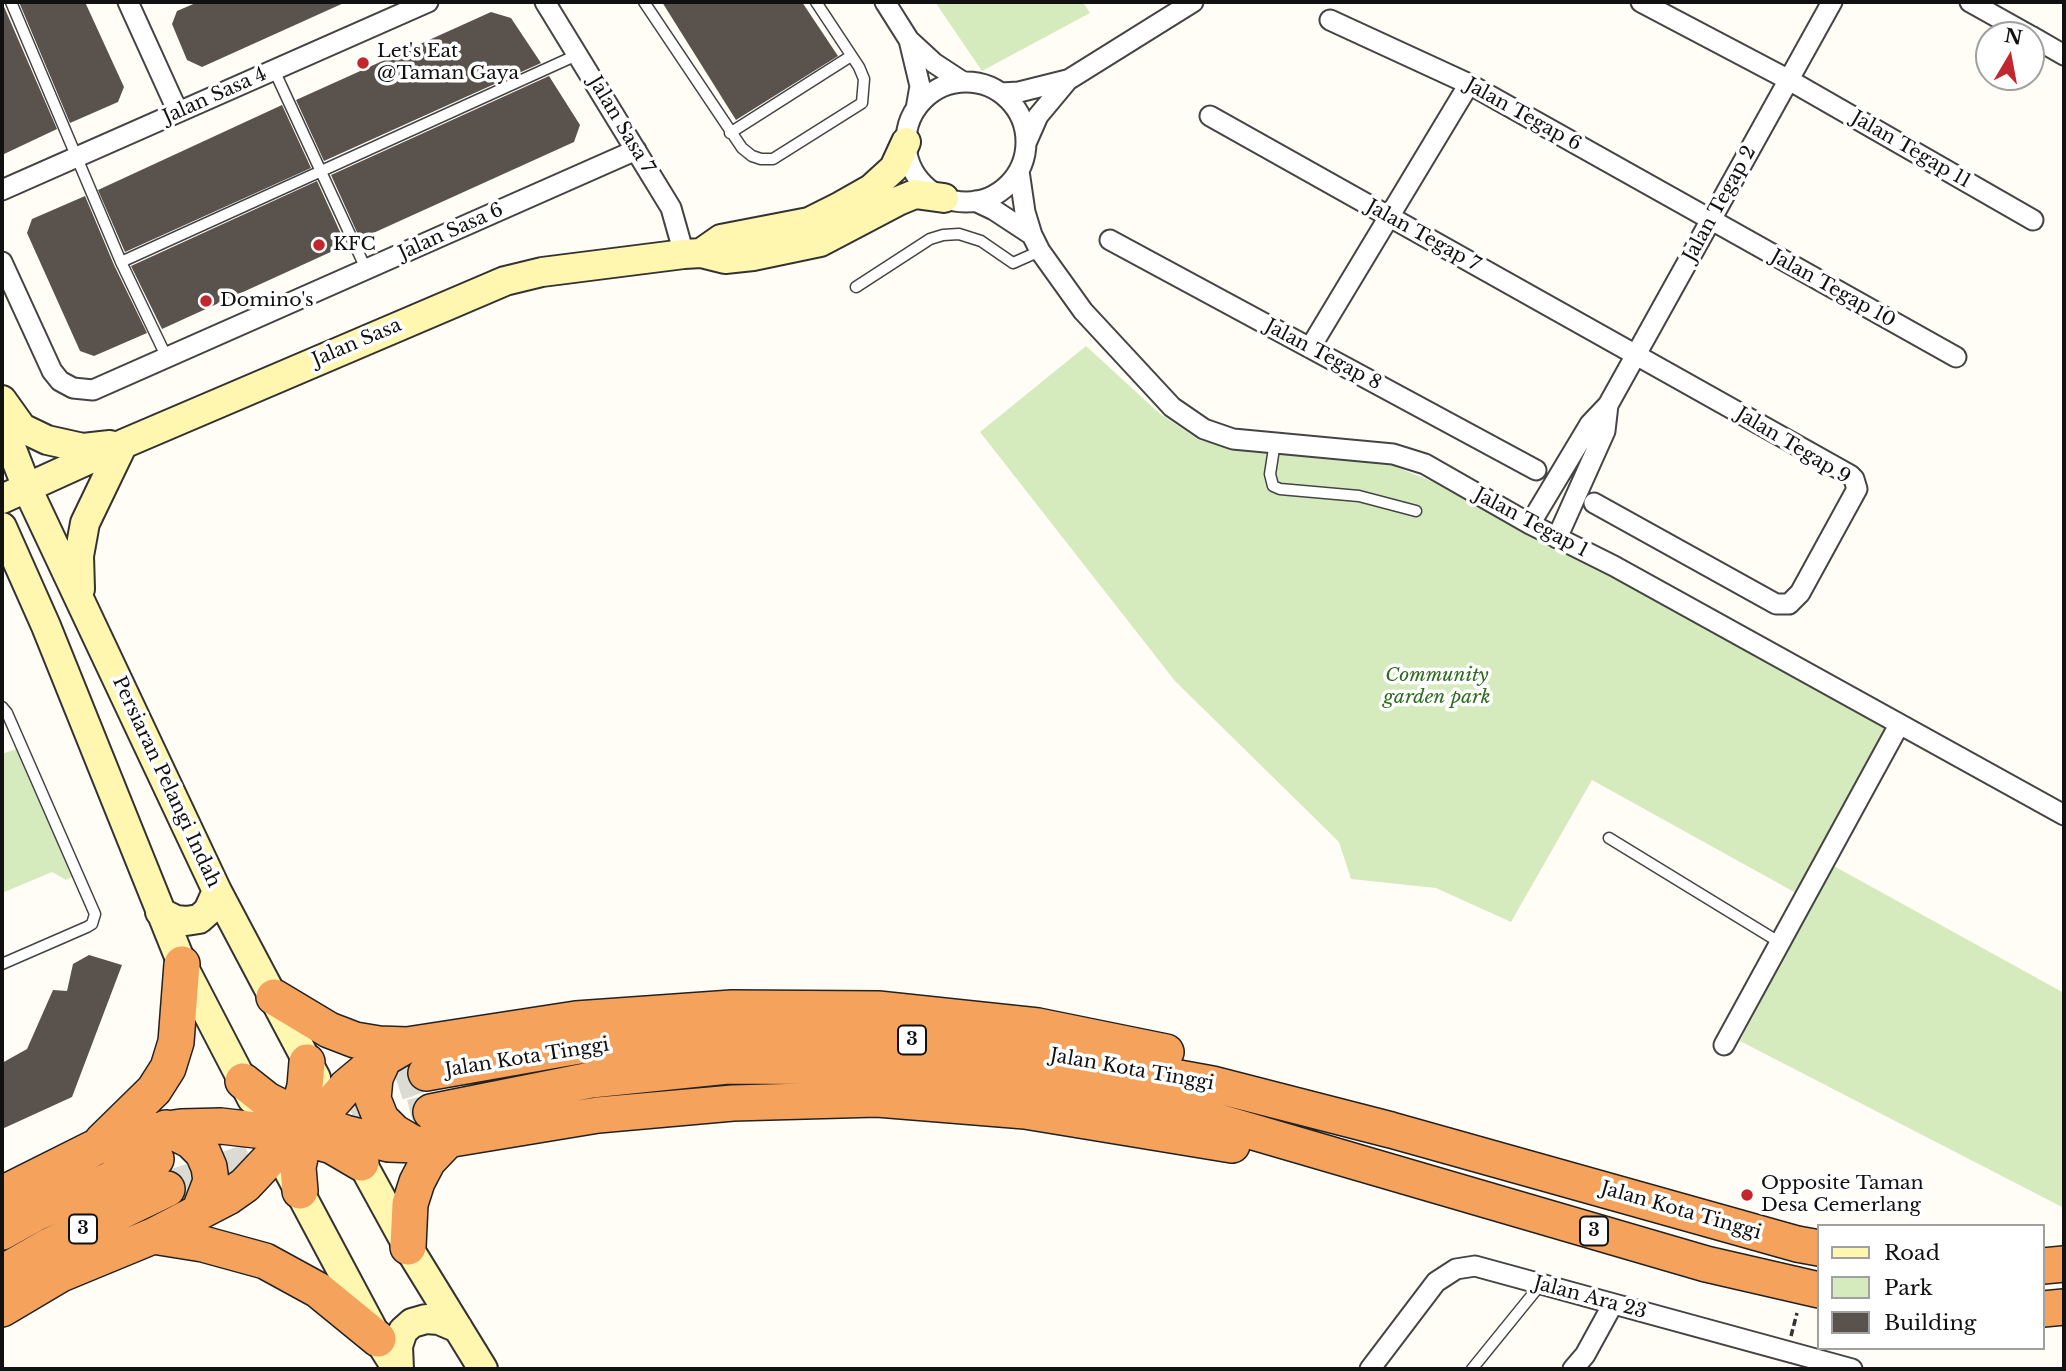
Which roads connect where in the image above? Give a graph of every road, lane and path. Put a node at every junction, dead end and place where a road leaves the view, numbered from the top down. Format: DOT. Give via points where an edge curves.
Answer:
graph roads {
  1 [pos="12,2"];
  2 [pos="128,2"];
  3 [pos="428,2"];
  4 [pos="545,2"];
  5 [pos="644,2"];
  6 [pos="816,2"];
  7 [pos="885,2"];
  8 [pos="1193,2"];
  9 [pos="1640,2"];
  10 [pos="1832,2"];
  11 [pos="1970,2"];
  12 [pos="1330,20"];
  13 [pos="2004,21"];
  14 [pos="909,40"];
  15 [pos="2045,44"];
  16 [pos="579,54"];
  17 [pos="851,55"];
  18 [pos="2064,55"];
  19 [pos="274,70"];
  20 [pos="1068,80"];
  21 [pos="1789,80"];
  22 [pos="963,82"];
  23 [pos="1469,84"];
  24 [pos="1001,93"];
  25 [pos="916,108"];
  26 [pos="177,112"];
  27 [pos="1210,116"];
  28 [pos="730,133"];
  29 [pos="1027,141"];
  30 [pos="906,142"];
  31 [pos="636,150"];
  32 [pos="76,157"];
  33 [pos="322,171"];
  34 [pos="1019,171"];
  35 [pos="2,190"];
  36 [pos="944,198"];
  37 [pos="975,201"];
  38 [pos="1389,217"];
  39 [pos="1711,220"];
  40 [pos="2032,220"];
  41 [pos="1110,240"];
  42 [pos="1036,243"];
  43 [pos="693,253"];
  44 [pos="2,262"];
  45 [pos="121,262"];
  46 [pos="366,269"];
  47 [pos="856,287"];
  48 [pos="1310,348"];
  49 [pos="1635,355"];
  50 [pos="1956,357"];
  51 [pos="167,358"];
  52 [pos="2,400"];
  53 [pos="1608,405"];
  54 [pos="2,424"];
  55 [pos="1275,442"];
  56 [pos="123,444"];
  57 [pos="1536,470"];
  58 [pos="27,488"];
  59 [pos="2,499"];
  60 [pos="1594,503"];
  61 [pos="1416,511"];
  62 [pos="1530,524"];
  63 [pos="2,527"];
  64 [pos="1557,538"];
  65 [pos="2,580"];
  66 [pos="80,603"];
  67 [pos="46,626"];
  68 [pos="2,707"];
  69 [pos="1899,726"];
  70 [pos="2064,815"];
  71 [pos="1609,838"];
  72 [pos="217,891"];
  73 [pos="160,912"];
  74 [pos="1779,942"];
  75 [pos="2,964"];
  76 [pos="182,964"];
  77 [pos="274,997"];
  78 [pos="1724,1045"];
  79 [pos="396,1051"];
  80 [pos="307,1062"];
  81 [pos="426,1073"];
  82 [pos="243,1081"];
  83 [pos="1391,1130"];
  84 [pos="310,1132"];
  85 [pos="432,1132"];
  86 [pos="94,1148"];
  87 [pos="163,1159"];
  88 [pos="300,1191"];
  89 [pos="2,1194"];
  90 [pos="199,1212"];
  91 [pos="2,1232"];
  92 [pos="153,1236"];
  93 [pos="408,1247"];
  94 [pos="1818,1248"];
  95 [pos="2064,1264"];
  96 [pos="2045,1266"];
  97 [pos="2,1273"];
  98 [pos="1541,1284"];
  99 [pos="1811,1289"];
  100 [pos="1613,1304"];
  101 [pos="2064,1307"];
  102 [pos="2,1309"];
  103 [pos="2045,1310"];
  104 [pos="2045,1311"];
  105 [pos="2064,1318"];
  106 [pos="458,1328"];
  107 [pos="377,1339"];
  108 [pos="1787,1351"];
  109 [pos="398,1369"];
  110 [pos="483,1369"];
  111 [pos="1370,1369"];
  112 [pos="1472,1369"];
  113 [pos="1573,1369"];
  114 [pos="1852,1369"];
  1 -- 32 [label="lane"];
  2 -- 26 [label="street"];
  3 -- 19 [label="street, Jalan Sasa 4"];
  4 -- 16 [label="street, Jalan Sasa 7"];
  5 -- 28 [label="lane"];
  6 -- 17 [label="lane"];
  7 -- 14 [label="street"];
  8 -- 20 [label="street"];
  9 -- 21 [label="street, Jalan Tegap 11"];
  10 -- 21 [label="street, Jalan Tegap 2"];
  11 -- 13 [label="street"];
  12 -- 23 [label="street, Jalan Tegap 6"];
  14 -- 22 [label="street"];
  14 -- 25 [label="street" via="920,86"];
  15 -- 18 [label="street"];
  16 -- 31 [label="street, Jalan Sasa 7"];
  16 -- 33 [label="lane"];
  17 -- 28 [label="lane"];
  17 -- 28 [label="lane" via="864,79 862,103 773,159 752,156"];
  19 -- 26 [label="street, Jalan Sasa 4"];
  19 -- 33 [label="lane"];
  20 -- 24 [label="street"];
  20 -- 29 [label="street" via="1038,116"];
  21 -- 39 [label="street, Jalan Tegap 2"];
  21 -- 40 [label="street, Jalan Tegap 11"];
  22 -- 24 [label="street" via="983,84"];
  22 -- 25 [label="street" via="945,85"];
  23 -- 38 [label="street"];
  23 -- 39 [label="street, Jalan Tegap 6"];
  24 -- 29 [label="street" via="1020,114"];
  25 -- 30 [label="street"];
  26 -- 32 [label="street, Jalan Sasa 4"];
  27 -- 38 [label="street, Jalan Tegap 7"];
  29 -- 34 [label="street"];
  30 -- 36 [label="street" via="911,166 924,185"];
  30 -- 43 [label="main road, Jalan Sasa" via="894,168 871,189 841,206 809,222 721,239"];
  31 -- 43 [label="street, Jalan Sasa 7"];
  31 -- 46 [label="street, Jalan Sasa 6"];
  32 -- 35 [label="street, Jalan Sasa 4"];
  32 -- 45 [label="lane"];
  33 -- 45 [label="lane"];
  33 -- 46 [label="lane"];
  34 -- 37 [label="street" via="993,196"];
  34 -- 42 [label="street, Jalan Tegap 1" via="1025,212"];
  36 -- 37 [label="street"];
  36 -- 43 [label="main road, Jalan Sasa" via="915,194 820,242 724,260"];
  37 -- 42 [label="street, Jalan Tegap 1"];
  38 -- 48 [label="street"];
  38 -- 49 [label="street, Jalan Tegap 7"];
  39 -- 49 [label="street, Jalan Tegap 2"];
  39 -- 50 [label="street, Jalan Tegap 10"];
  41 -- 48 [label="street, Jalan Tegap 8"];
  42 -- 47 [label="lane" via="1013,263 981,241 960,234 943,235"];
  42 -- 55 [label="street, Jalan Tegap 1" via="1083,311 1172,407 1204,429 1233,439"];
  43 -- 56 [label="main road, Jalan Sasa" via="505,281"];
  44 -- 51 [label="street, Jalan Sasa 6" via="60,381 93,390"];
  45 -- 51 [label="lane"];
  46 -- 51 [label="street, Jalan Sasa 6"];
  48 -- 57 [label="street, Jalan Tegap 8"];
  49 -- 53 [label="street, Jalan Tegap 2"];
  49 -- 60 [label="street, Jalan Tegap 9" via="1850,475 1857,489 1800,593 1788,604 1776,604"];
  52 -- 56 [label="main road" via="22,428 47,440 83,448"];
  53 -- 62 [label="street, Jalan Tegap 2" via="1590,424"];
  53 -- 64 [label="street, Jalan Tegap 2" via="1605,431"];
  54 -- 58 [label="main road, Persiaran Pelangi Indah"];
  55 -- 61 [label="lane" via="1270,474 1273,486 1359,496"];
  55 -- 62 [label="street, Jalan Tegap 1" via="1393,454 1425,464"];
  56 -- 58 [label="main road, Jalan Sasa"];
  56 -- 66 [label="main road" via="85,523 79,556"];
  58 -- 59 [label="main road, Jalan Sasa"];
  58 -- 66 [label="main road, Persiaran Pelangi Indah"];
  62 -- 64 [label="street, Jalan Tegap 1"];
  63 -- 67 [label="main road"];
  64 -- 69 [label="street, Jalan Tegap 1"];
  65 -- 67 [label="main road"];
  66 -- 72 [label="main road, Persiaran Pelangi Indah"];
  67 -- 73 [label="main road"];
  68 -- 75 [label="lane" via="95,914 87,927"];
  69 -- 70 [label="street, Jalan Tegap 1"];
  69 -- 74 [label="street"];
  71 -- 74 [label="lane"];
  72 -- 73 [label="main road" via="199,919 176,920"];
  72 -- 77 [label="main road, Persiaran Pelangi Indah"];
  73 -- 76 [label="main road"];
  74 -- 78 [label="street"];
  76 -- 82 [label="main road"];
  76 -- 86 [label="highway" via="176,1042 168,1068 145,1100"];
  77 -- 79 [label="highway" via="329,1030"];
  77 -- 80 [label="main road, Persiaran Pelangi Indah"];
  79 -- 83 [label="highway" via="576,1019 732,1008 878,1009 1038,1026 1216,1062"];
  79 -- 84 [label="highway" via="363,1073"];
  79 -- 85 [label="highway" via="375,1078 373,1099 381,1119 394,1132"];
  80 -- 84 [label="highway"];
  81 -- 83 [label="highway, Jalan Kota Tinggi / 3" via="579,1046 728,1036 876,1037 1030,1051 1199,1081"];
  82 -- 84 [label="highway"];
  83 -- 94 [label="highway, Jalan Kota Tinggi / 3"];
  84 -- 85 [label="highway" via="389,1144"];
  84 -- 87 [label="highway" via="221,1126"];
  84 -- 88 [label="highway" via="298,1167"];
  84 -- 90 [label="highway" via="245,1185"];
  84 -- 93 [label="main road"];
  85 -- 93 [label="highway" via="428,1161 410,1204"];
  85 -- 99 [label="highway, 3" via="733,1103 877,1099 1025,1111 1371,1164 1706,1264"];
  86 -- 87 [label="highway" via="139,1133"];
  86 -- 89 [label="highway"];
  87 -- 90 [label="highway" via="191,1141 203,1153 211,1181"];
  87 -- 91 [label="highway, 3"];
  87 -- 97 [label="highway, 3" via="48,1246"];
  88 -- 107 [label="main road"];
  90 -- 92 [label="highway"];
  92 -- 102 [label="highway" via="61,1275"];
  92 -- 107 [label="highway" via="265,1261 318,1290"];
  93 -- 106 [label="main road"];
  95 -- 96 [label="highway"];
  98 -- 100 [label="street, Jalan Ara 23"];
  98 -- 111 [label="street, Jalan Ara 23" via="1475,1266 1456,1269 1436,1282"];
  98 -- 112 [label="lane"];
  99 -- 108 [label="path"];
  100 -- 108 [label="street, Jalan Ara 23"];
  100 -- 113 [label="street"];
  101 -- 103 [label="highway"];
  104 -- 105 [label="street"];
  106 -- 109 [label="main road" via="439,1320 412,1323 403,1331 398,1346"];
  106 -- 110 [label="main road"];
  107 -- 109 [label="main road"];
  108 -- 114 [label="street, Jalan Ara 23"];
}
